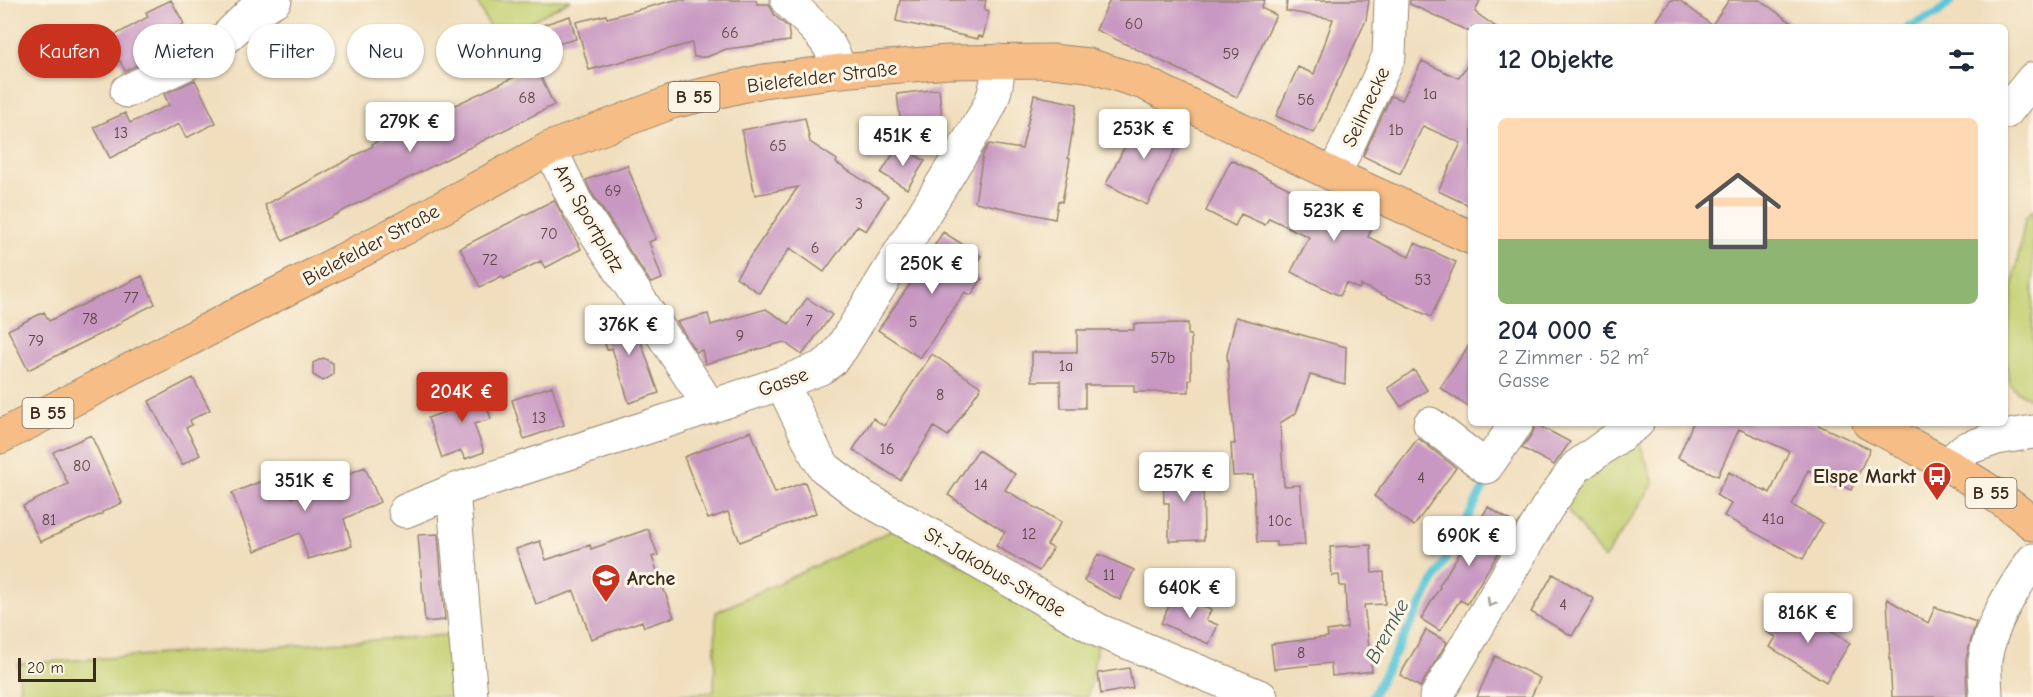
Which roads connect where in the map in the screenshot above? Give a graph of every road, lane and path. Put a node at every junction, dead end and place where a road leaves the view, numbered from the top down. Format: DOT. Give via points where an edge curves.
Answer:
graph roads {
  1 [pos="275,0"];
  2 [pos="787,0"];
  3 [pos="1391,0"];
  4 [pos="998,60"];
  5 [pos="840,71"];
  6 [pos="2033,79"];
  7 [pos="127,91"];
  8 [pos="2008,110"];
  9 [pos="550,148"];
  10 [pos="1334,175"];
  11 [pos="1468,236"];
  12 [pos="782,383"];
  13 [pos="710,407"];
  14 [pos="1430,424"];
  15 [pos="1514,426"];
  16 [pos="1633,426"];
  17 [pos="1875,426"];
  18 [pos="2033,432"];
  19 [pos="0,437"];
  20 [pos="1948,464"];
  21 [pos="453,491"];
  22 [pos="405,511"];
  23 [pos="2033,524"];
  24 [pos="2033,560"];
  25 [pos="471,697"];
  26 [pos="1261,697"];
  27 [pos="1436,697"];
  28 [pos="1986,697"];
  1 -- 7 [label="street" via="251,13 211,52"];
  2 -- 5 [label="street" via="828,41"];
  3 -- 10 [label="street, Seilmecke" via="1389,56"];
  4 -- 5 [label="main road, Bielefelder Straße / B 55"];
  4 -- 10 [label="main road, Bielefelder Straße / B 55" via="1088,65 1144,84"];
  4 -- 12 [label="street, Gasse" via="993,100 841,349 821,368"];
  5 -- 9 [label="main road, Bielefelder Straße / B 55" via="763,81 672,102"];
  6 -- 8 [label="street"];
  9 -- 13 [label="street, Am Sportplatz" via="599,240"];
  9 -- 19 [label="main road, Bielefelder Straße / B 55" via="407,227"];
  10 -- 11 [label="main road, Bielefelder Straße / B 55"];
  12 -- 13 [label="street, Gasse"];
  12 -- 26 [label="street, St.-Jakobus-Straße" via="825,468 863,497 1100,631"];
  13 -- 21 [label="street, Gasse"];
  14 -- 15 [label="street" via="1486,466"];
  16 -- 27 [label="street, one-way" via="1576,466 1547,508"];
  17 -- 20 [label="main road, B 55"];
  18 -- 20 [label="street" via="1965,449"];
  20 -- 23 [label="main road, B 55"];
  21 -- 22 [label="street, Gasse"];
  21 -- 25 [label="street"];
  24 -- 28 [label="street" via="1995,627 1986,660"];
}
